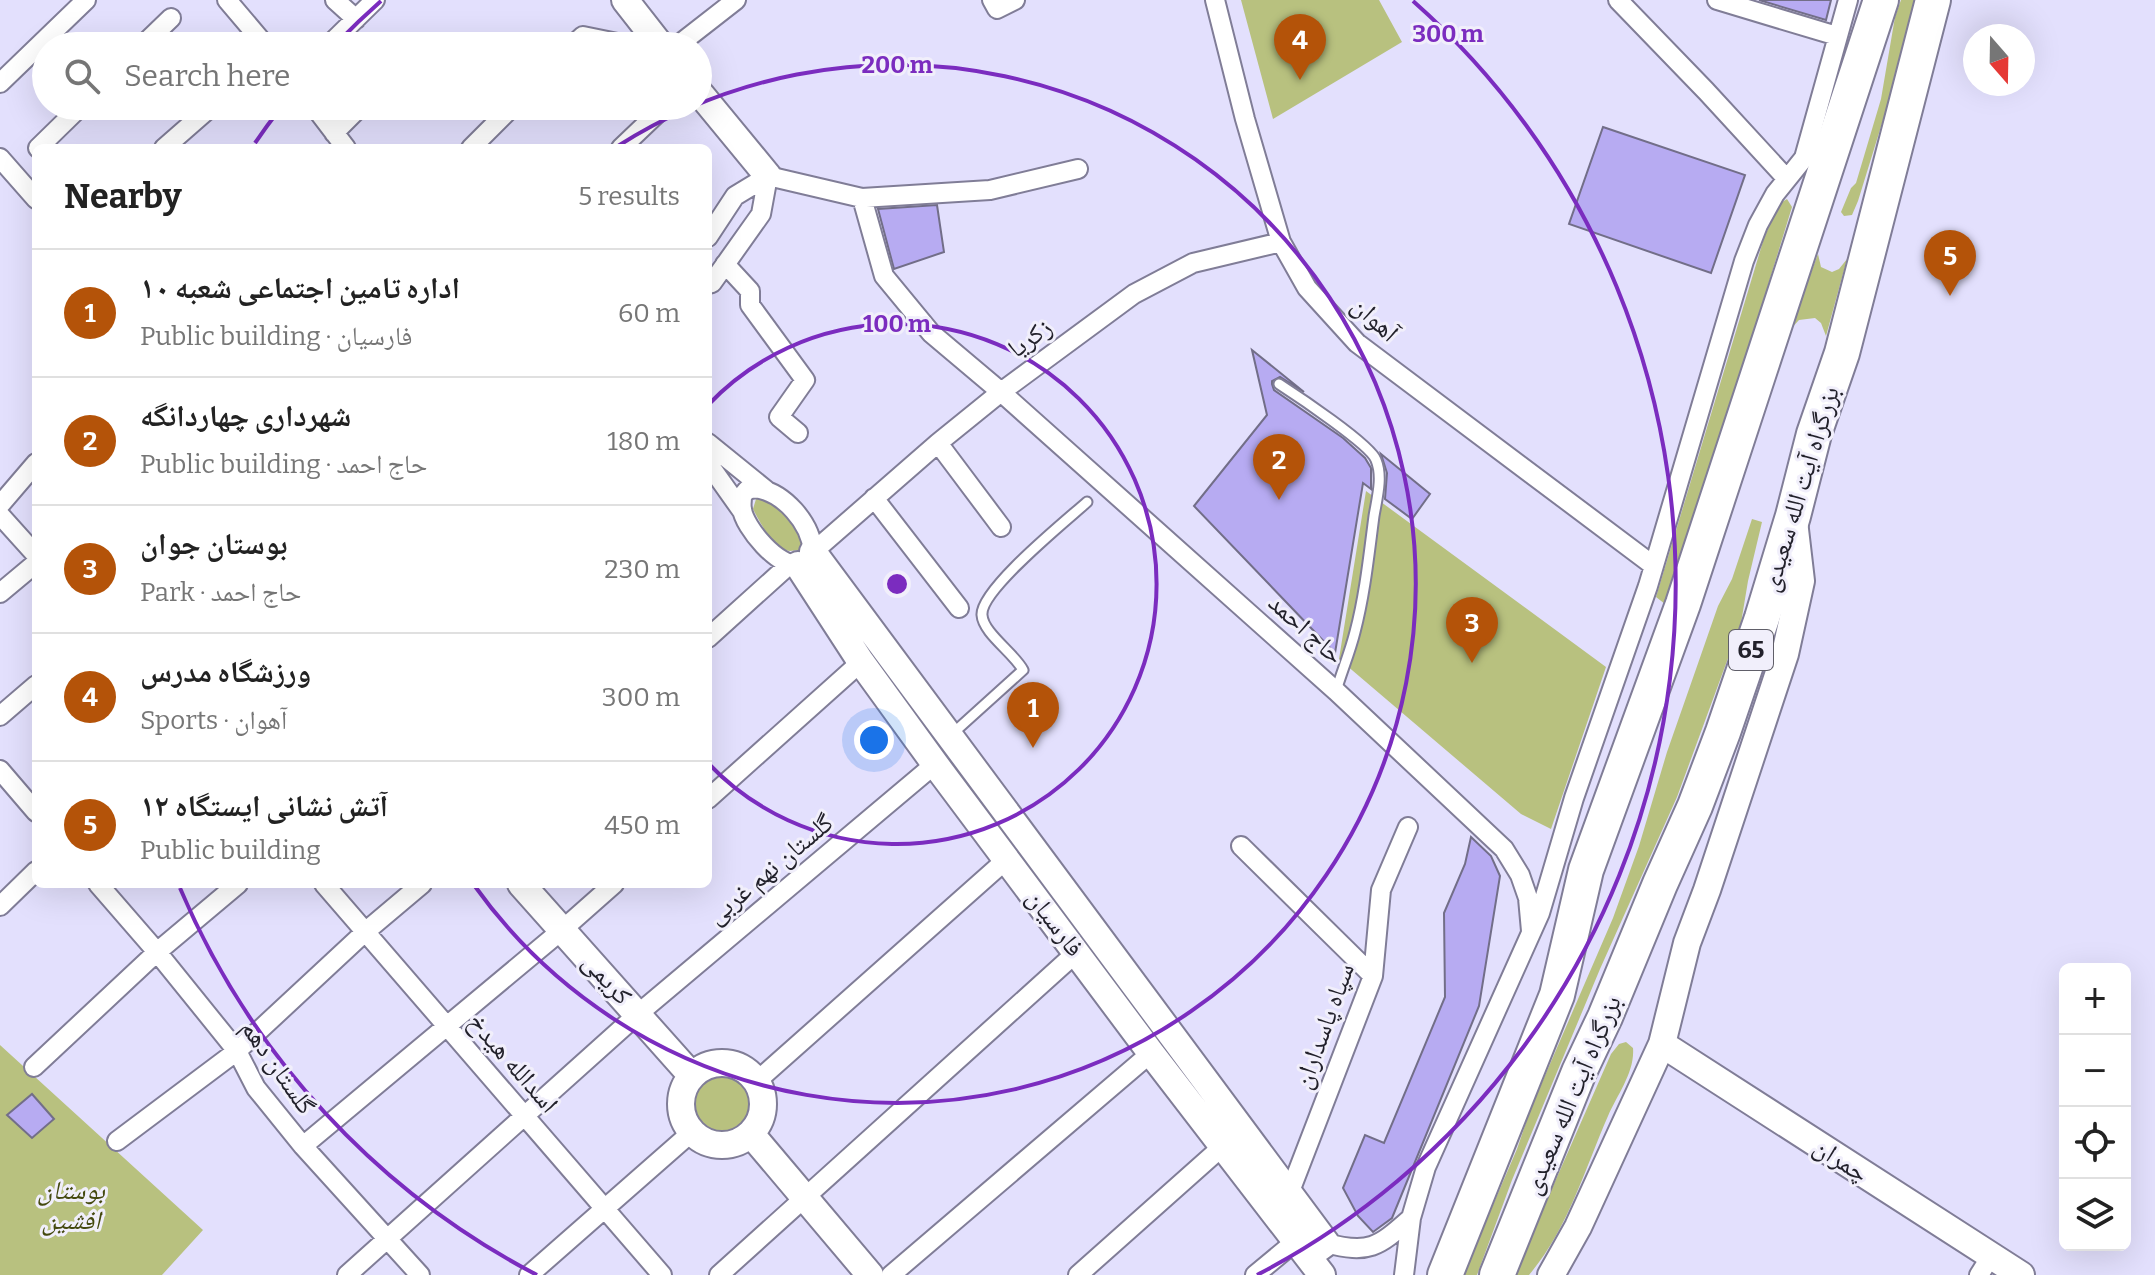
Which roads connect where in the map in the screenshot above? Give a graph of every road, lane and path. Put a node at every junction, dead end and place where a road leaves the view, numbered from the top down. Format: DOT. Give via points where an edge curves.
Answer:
graph roads {
  1 [pos="86,0"];
  2 [pos="227,0"];
  3 [pos="335,0"];
  4 [pos="375,0"];
  5 [pos="736,0"];
  6 [pos="1015,0"];
  7 [pos="1215,0"];
  8 [pos="1618,0"];
  9 [pos="1717,0"];
  10 [pos="1848,0"];
  11 [pos="1881,0"];
  12 [pos="1933,0"];
  13 [pos="631,2"];
  14 [pos="995,5"];
  15 [pos="171,18"];
  16 [pos="356,19"];
  17 [pos="53,32"];
  18 [pos="156,32"];
  19 [pos="254,32"];
  20 [pos="343,32"];
  21 [pos="651,32"];
  22 [pos="695,32"];
  23 [pos="1837,36"];
  24 [pos="32,52"];
  25 [pos="0,83"];
  26 [pos="712,108"];
  27 [pos="67,120"];
  28 [pos="196,120"];
  29 [pos="324,120"];
  30 [pos="347,120"];
  31 [pos="499,120"];
  32 [pos="650,120"];
  33 [pos="334,133"];
  34 [pos="42,144"];
  35 [pos="169,144"];
  36 [pos="343,144"];
  37 [pos="475,144"];
  38 [pos="625,144"];
  39 [pos="32,154"];
  40 [pos="0,158"];
  41 [pos="1816,162"];
  42 [pos="1078,169"];
  43 [pos="13,172"];
  44 [pos="768,176"];
  45 [pos="1787,179"];
  46 [pos="32,194"];
  47 [pos="862,198"];
  48 [pos="712,231"];
  49 [pos="1281,242"];
  50 [pos="725,264"];
  51 [pos="712,283"];
  52 [pos="1279,384"];
  53 [pos="1001,392"];
  54 [pos="798,433"];
  55 [pos="938,443"];
  56 [pos="712,446"];
  57 [pos="32,468"];
  58 [pos="712,474"];
  59 [pos="766,490"];
  60 [pos="874,498"];
  61 [pos="1087,502"];
  62 [pos="0,505"];
  63 [pos="742,511"];
  64 [pos="0,515"];
  65 [pos="1793,516"];
  66 [pos="1001,527"];
  67 [pos="32,551"];
  68 [pos="802,553"];
  69 [pos="32,566"];
  70 [pos="1654,566"];
  71 [pos="0,593"];
  72 [pos="959,608"];
  73 [pos="712,634"];
  74 [pos="861,662"];
  75 [pos="32,688"];
  76 [pos="1336,691"];
  77 [pos="0,716"];
  78 [pos="949,737"];
  79 [pos="935,764"];
  80 [pos="0,770"];
  81 [pos="712,795"];
  82 [pos="32,807"];
  83 [pos="1408,827"];
  84 [pos="1241,846"];
  85 [pos="1007,859"];
  86 [pos="1586,870"];
  87 [pos="32,875"];
  88 [pos="101,888"];
  89 [pos="233,888"];
  90 [pos="327,888"];
  91 [pos="417,888"];
  92 [pos="525,888"];
  93 [pos="609,888"];
  94 [pos="0,906"];
  95 [pos="1540,913"];
  96 [pos="562,930"];
  97 [pos="365,932"];
  98 [pos="1531,934"];
  99 [pos="157,952"];
  100 [pos="1077,952"];
  101 [pos="1373,976"];
  102 [pos="638,1014"];
  103 [pos="447,1027"];
  104 [pos="1662,1044"];
  105 [pos="237,1051"];
  106 [pos="1151,1053"];
  107 [pos="34,1067"];
  108 [pos="692,1076"];
  109 [pos="757,1081"];
  110 [pos="524,1116"];
  111 [pos="692,1132"];
  112 [pos="751,1134"];
  113 [pos="117,1141"];
  114 [pos="303,1146"];
  115 [pos="1223,1146"];
  116 [pos="1289,1194"];
  117 [pos="804,1196"];
  118 [pos="605,1209"];
  119 [pos="1411,1218"];
  120 [pos="387,1240"];
  121 [pos="1313,1254"];
  122 [pos="1985,1265"];
  123 [pos="347,1275"];
  124 [pos="420,1275"];
  125 [pos="529,1275"];
  126 [pos="662,1275"];
  127 [pos="719,1275"];
  128 [pos="870,1275"];
  129 [pos="891,1275"];
  130 [pos="1078,1275"];
  131 [pos="1255,1275"];
  132 [pos="1404,1275"];
  133 [pos="1445,1275"];
  134 [pos="1497,1275"];
  135 [pos="1551,1275"];
  136 [pos="2021,1275"];
  1 -- 17 [label="street"];
  2 -- 19 [label="street"];
  3 -- 16 [label="street"];
  4 -- 16 [label="street"];
  5 -- 22 [label="street"];
  6 -- 14 [label="street"];
  7 -- 49 [label="street, آهوان"];
  8 -- 45 [label="street"];
  9 -- 23 [label="street"];
  10 -- 23 [label="street"];
  11 -- 41 [label="highway, بزرگراه آیت الله سعیدی"];
  12 -- 65 [label="highway, بزرگراه آیت الله سعیدی / 65" via="1842,353"];
  13 -- 21 [label="street"];
  15 -- 18 [label="street"];
  16 -- 20 [label="street"];
  23 -- 41 [label="street"];
  24 -- 25 [label="street"];
  26 -- 44 [label="street"];
  27 -- 34 [label="street"];
  28 -- 35 [label="street"];
  29 -- 33 [label="street"];
  30 -- 33 [label="street"];
  31 -- 37 [label="street"];
  32 -- 38 [label="street"];
  33 -- 36 [label="street"];
  39 -- 43 [label="street"];
  40 -- 43 [label="street"];
  41 -- 45 [label="street"];
  41 -- 86 [label="highway, بزرگراه آیت الله سعیدی" via="1683,604"];
  42 -- 47 [label="street" via="990,190"];
  43 -- 46 [label="street"];
  44 -- 47 [label="street"];
  44 -- 48 [label="street" via="735,196"];
  44 -- 50 [label="street" via="761,214"];
  45 -- 70 [label="street" via="1758,225 1744,261"];
  47 -- 53 [label="street, حاج احمد" via="884,276 931,333"];
  49 -- 53 [label="street, زکریا" via="1193,263 1134,294"];
  49 -- 70 [label="street, آهوان" via="1307,288 1357,343"];
  50 -- 51 [label="street"];
  50 -- 54 [label="street" via="750,291 750,305 805,380 779,417"];
  52 -- 76 [label="lane" via="1337,425 1377,462 1364,586"];
  53 -- 55 [label="street, زکریا"];
  53 -- 76 [label="street, حاج احمد"];
  55 -- 60 [label="street, زکریا"];
  55 -- 66 [label="street"];
  56 -- 59 [label="street"];
  57 -- 62 [label="street"];
  58 -- 63 [label="street"];
  59 -- 63 [label="street" via="747,490"];
  59 -- 68 [label="street" via="799,517"];
  60 -- 68 [label="street, زکریا"];
  60 -- 72 [label="street"];
  61 -- 78 [label="lane" via="993,590 984,605 985,626 1023,670"];
  63 -- 68 [label="street" via="775,555"];
  64 -- 67 [label="street"];
  65 -- 104 [label="street" via="1801,581 1785,654 1687,943"];
  65 -- 134 [label="highway, بزرگراه آیت الله سعیدی / 65" via="1695,806"];
  68 -- 73 [label="street, زکریا"];
  68 -- 74 [label="street, فارسیان"];
  68 -- 78 [label="street, فارسیان"];
  69 -- 71 [label="street"];
  70 -- 95 [label="street"];
  74 -- 79 [label="street, فارسیان"];
  74 -- 81 [label="street"];
  75 -- 77 [label="street"];
  76 -- 98 [label="street, حاج احمد" via="1504,849 1528,898"];
  78 -- 116 [label="street, فارسیان"];
  79 -- 85 [label="street, فارسیان"];
  79 -- 102 [label="street, گلستان نهم غربی"];
  80 -- 82 [label="street"];
  83 -- 101 [label="street, سپاه پاسداران" via="1381,890"];
  84 -- 101 [label="street"];
  85 -- 100 [label="street, فارسیان"];
  85 -- 109 [label="street"];
  86 -- 95 [label="street"];
  86 -- 133 [label="highway, بزرگراه آیت الله سعیدی" via="1557,995"];
  87 -- 94 [label="street"];
  88 -- 99 [label="street, گلستان دهم"];
  89 -- 99 [label="street"];
  90 -- 97 [label="street, اسدالله هیدخ"];
  91 -- 97 [label="street"];
  92 -- 96 [label="street, کریمی"];
  93 -- 96 [label="street"];
  95 -- 98 [label="street"];
  96 -- 102 [label="street, کریمی"];
  96 -- 103 [label="street"];
  97 -- 103 [label="street, اسدالله هیدخ"];
  97 -- 105 [label="street"];
  98 -- 119 [label="street" via="1426,1167"];
  99 -- 105 [label="street, گلستان دهم"];
  99 -- 107 [label="street"];
  100 -- 106 [label="street, فارسیان"];
  100 -- 117 [label="street"];
  101 -- 116 [label="street, سپاه پاسداران"];
  102 -- 108 [label="street, کریمی"];
  102 -- 110 [label="street, گلستان نهم غربی"];
  103 -- 110 [label="street, اسدالله هیدخ"];
  103 -- 114 [label="street"];
  104 -- 122 [label="street, چمران"];
  104 -- 135 [label="street"];
  105 -- 113 [label="street"];
  105 -- 114 [label="street, گلستان دهم" via="256,1088"];
  106 -- 115 [label="street, فارسیان"];
  106 -- 129 [label="street"];
  108 -- 109 [label="street" via="725,1062 738,1065"];
  108 -- 111 [label="street" via="681,1102"];
  109 -- 112 [label="street" via="764,1108"];
  110 -- 118 [label="street, اسدالله هیدخ"];
  110 -- 120 [label="street, گلستان نهم غربی"];
  111 -- 112 [label="street" via="712,1144 726,1145"];
  111 -- 118 [label="street"];
  112 -- 117 [label="street"];
  114 -- 120 [label="street, گلستان دهم"];
  115 -- 121 [label="street, فارسیان"];
  115 -- 130 [label="street"];
  116 -- 121 [label="street, فارسیان"];
  117 -- 127 [label="street"];
  117 -- 128 [label="street"];
  118 -- 125 [label="street"];
  118 -- 126 [label="street, اسدالله هیدخ"];
  119 -- 121 [label="street" via="1369,1248"];
  119 -- 132 [label="street"];
  120 -- 123 [label="street, گلستان نهم غربی"];
  120 -- 124 [label="street, گلستان دهم"];
  121 -- 131 [label="street"];
  122 -- 136 [label="street, چمران"];
}
